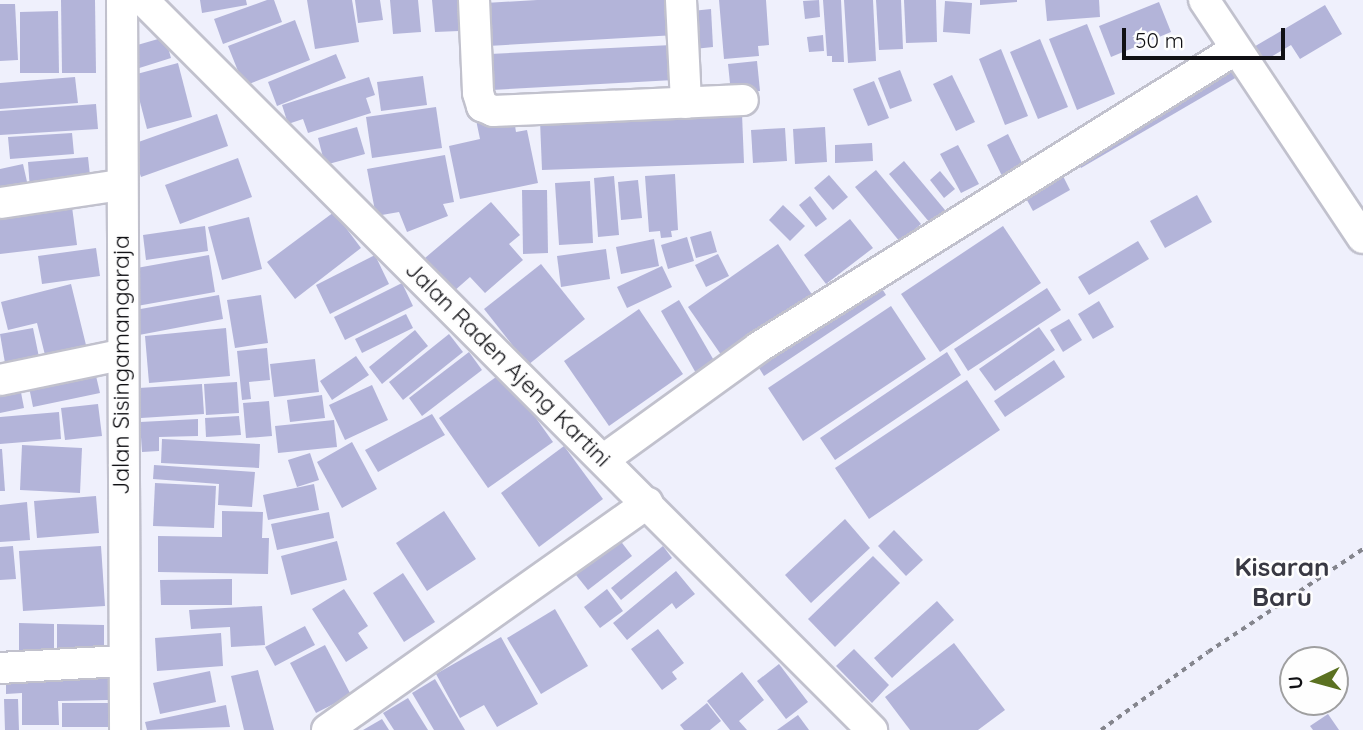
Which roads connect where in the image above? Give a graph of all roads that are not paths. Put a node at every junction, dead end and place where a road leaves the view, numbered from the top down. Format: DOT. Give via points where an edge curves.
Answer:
graph roads {
  1 [pos="122,0"];
  2 [pos="143,0"];
  3 [pos="474,0"];
  4 [pos="681,0"];
  5 [pos="1204,0"];
  6 [pos="1236,49"];
  7 [pos="743,100"];
  8 [pos="686,103"];
  9 [pos="120,185"];
  10 [pos="0,203"];
  11 [pos="1363,238"];
  12 [pos="121,355"];
  13 [pos="0,380"];
  14 [pos="603,460"];
  15 [pos="648,503"];
  16 [pos="123,661"];
  17 [pos="0,668"];
  18 [pos="125,730"];
  19 [pos="327,730"];
  20 [pos="872,730"];
  1 -- 9 [label="street, Jalan Sisingamangaraja"];
  2 -- 14 [label="street, Jalan Raden Ajeng Kartini"];
  3 -- 8 [label="street" via="482,106 493,111"];
  4 -- 8 [label="street"];
  5 -- 6 [label="street"];
  6 -- 11 [label="street"];
  6 -- 14 [label="street" via="759,347"];
  7 -- 8 [label="street"];
  9 -- 10 [label="street"];
  9 -- 12 [label="street, Jalan Sisingamangaraja"];
  12 -- 13 [label="street"];
  12 -- 16 [label="street, Jalan Sisingamangaraja"];
  14 -- 15 [label="street, Jalan Raden Ajeng Kartini"];
  15 -- 19 [label="street"];
  15 -- 20 [label="street, Jalan Raden Ajeng Kartini"];
  16 -- 17 [label="street"];
  16 -- 18 [label="street, Jalan Sisingamangaraja"];
}
